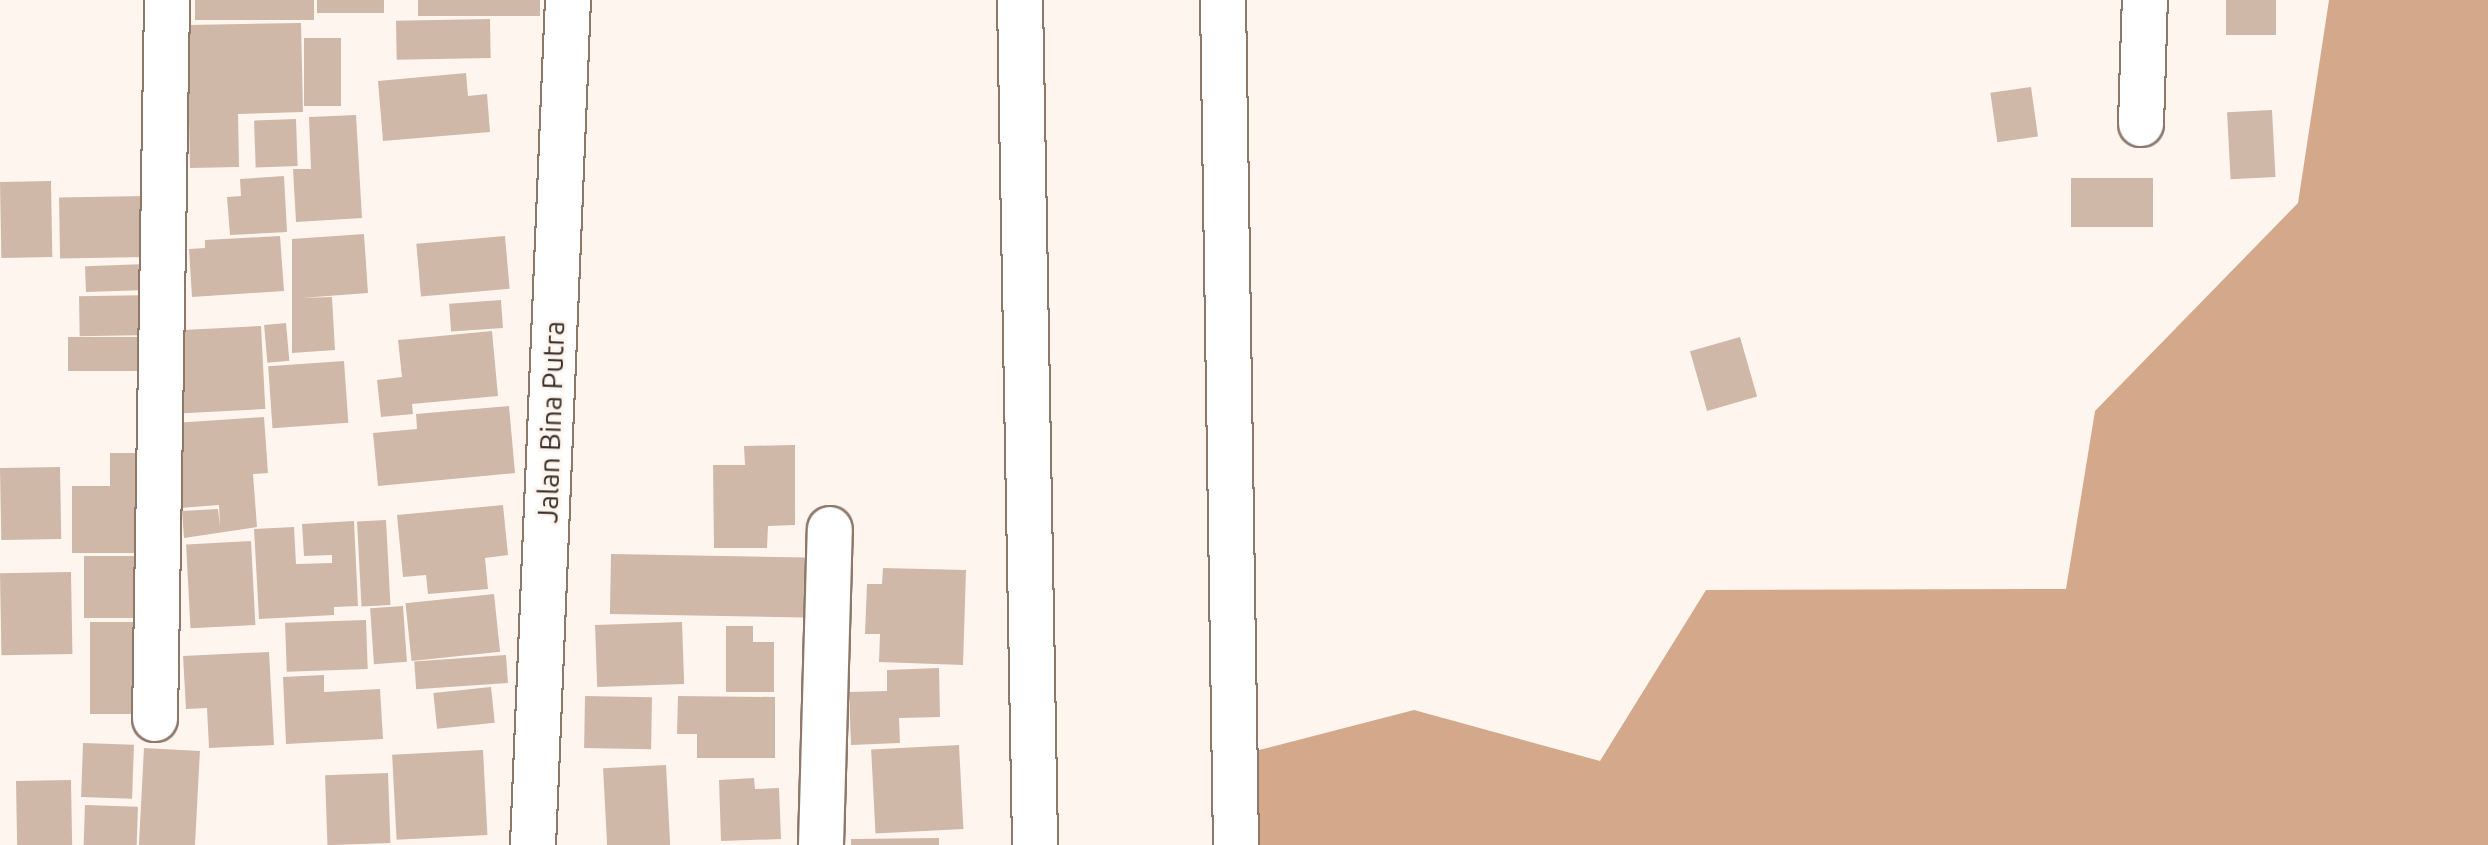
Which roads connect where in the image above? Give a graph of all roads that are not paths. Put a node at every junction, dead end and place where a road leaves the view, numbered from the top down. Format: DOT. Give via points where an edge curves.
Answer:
graph roads {
  1 [pos="167,0"];
  2 [pos="568,0"];
  3 [pos="1020,0"];
  4 [pos="1223,0"];
  5 [pos="2145,0"];
  6 [pos="2141,124"];
  7 [pos="830,529"];
  8 [pos="155,719"];
  9 [pos="533,845"];
  10 [pos="821,845"];
  11 [pos="1035,845"];
  12 [pos="1236,845"];
  1 -- 8 [label="street"];
  2 -- 9 [label="street, Jalan Bina Putra"];
  3 -- 11 [label="street"];
  4 -- 12 [label="street"];
  5 -- 6 [label="street"];
  7 -- 10 [label="street"];
}
